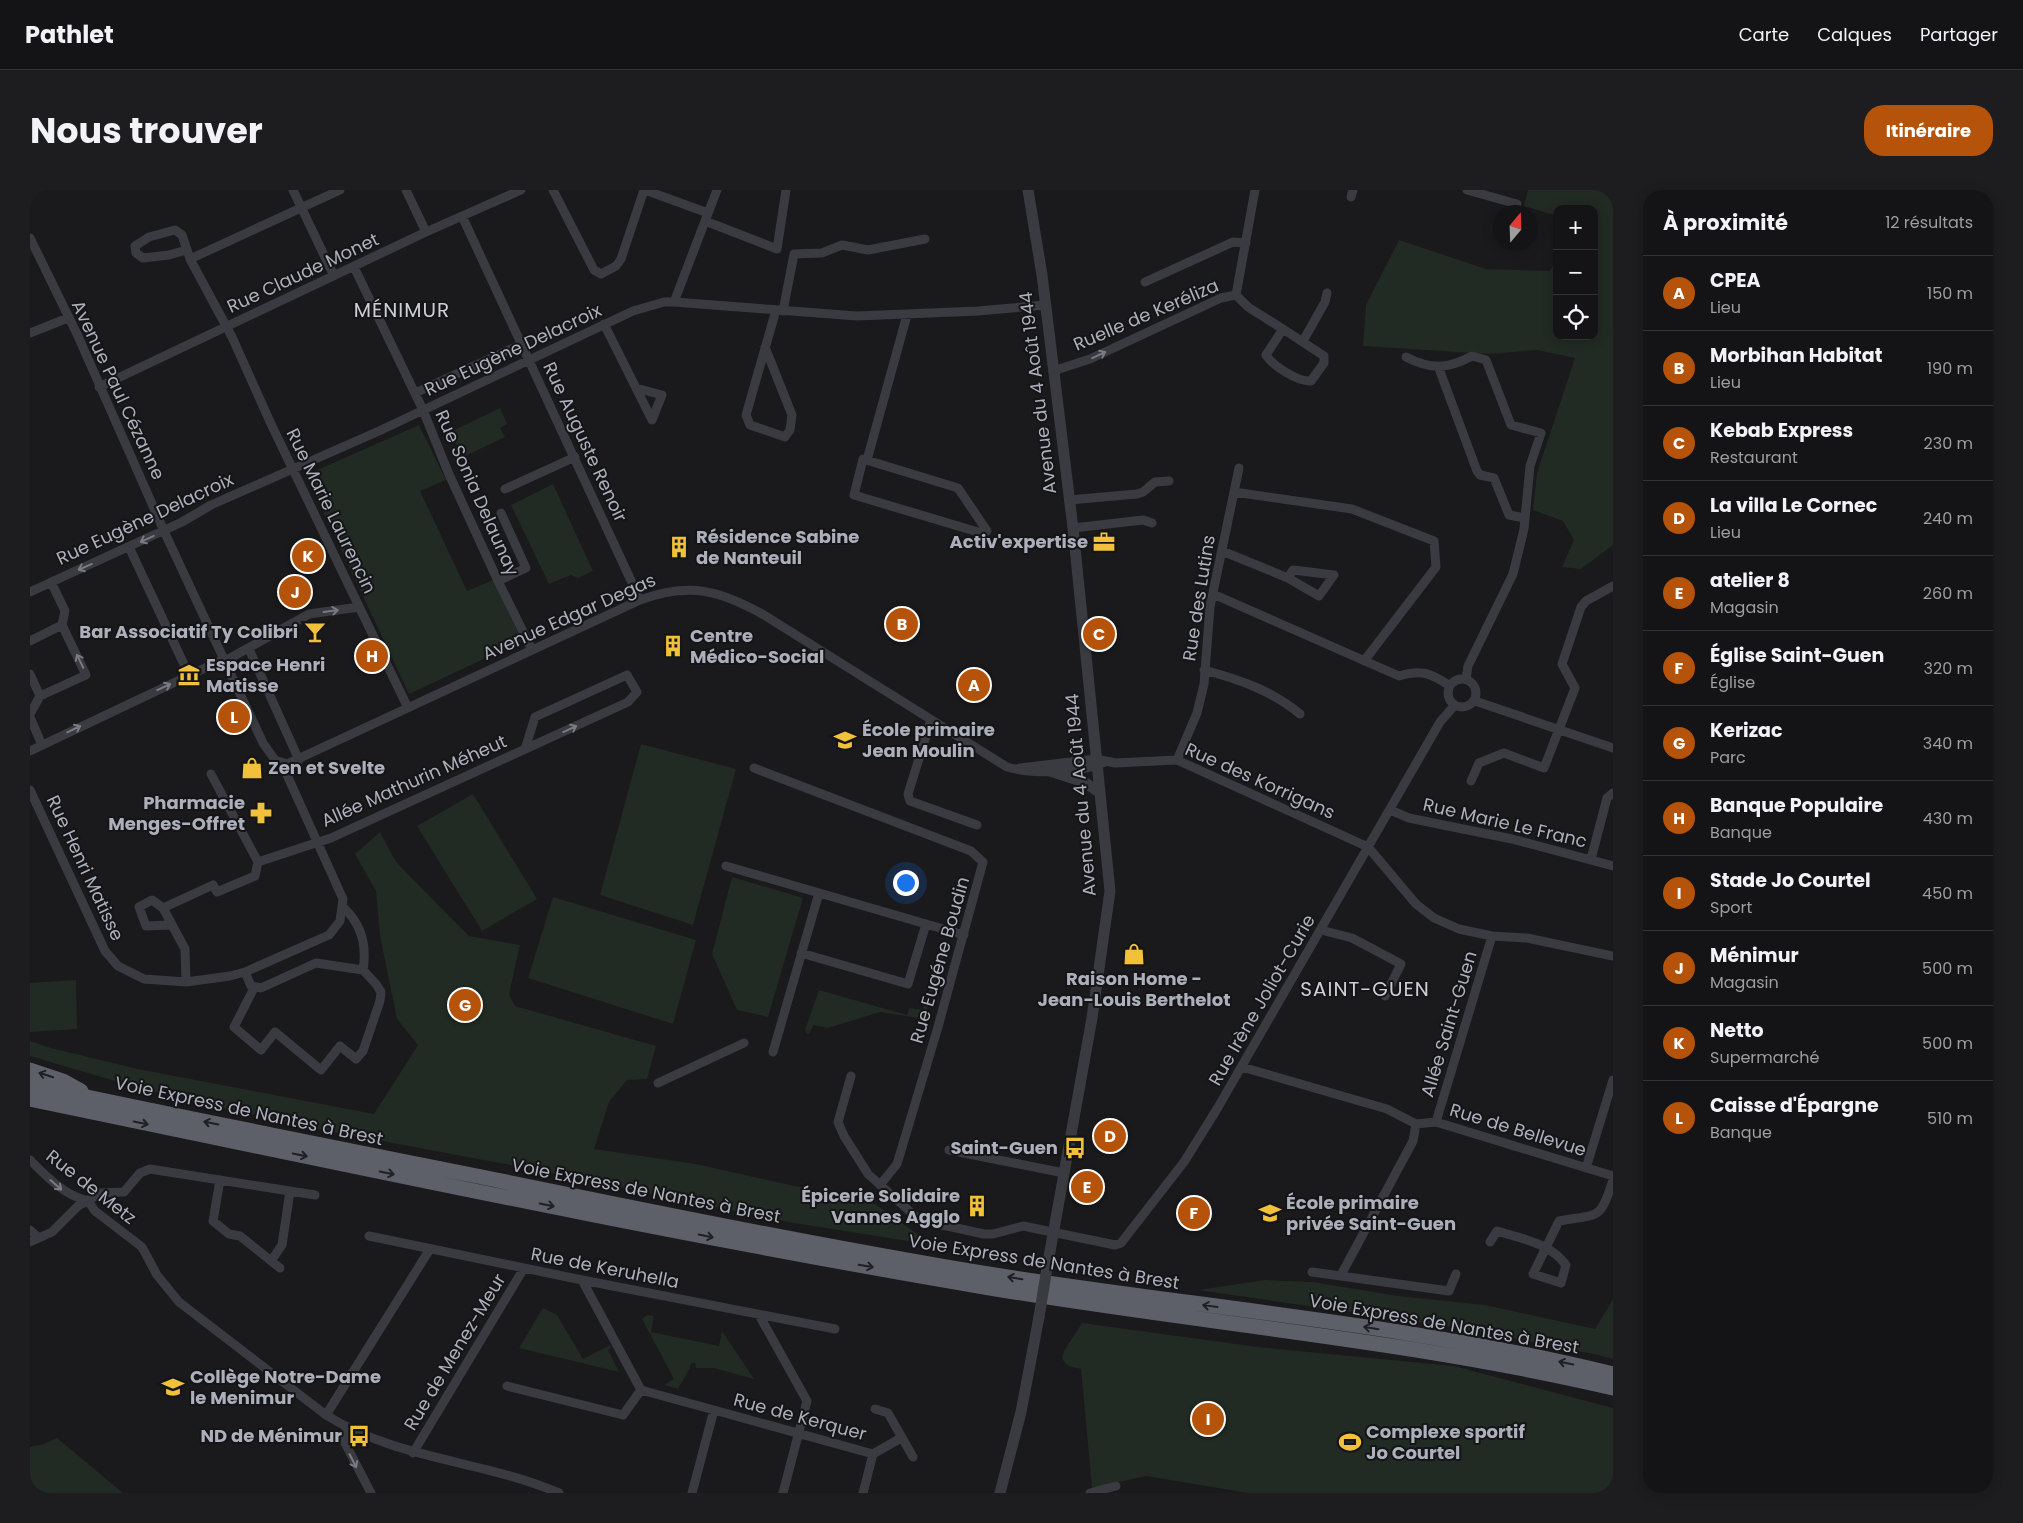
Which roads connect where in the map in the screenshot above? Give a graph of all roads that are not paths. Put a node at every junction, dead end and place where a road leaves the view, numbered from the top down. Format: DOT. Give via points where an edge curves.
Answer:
graph roads {
  1 [pos="293,190"];
  2 [pos="340,190"];
  3 [pos="406,190"];
  4 [pos="521,190"];
  5 [pos="553,190"];
  6 [pos="644,190"];
  7 [pos="717,190"];
  8 [pos="786,190"];
  9 [pos="1028,190"];
  10 [pos="1255,190"];
  11 [pos="1467,190"];
  12 [pos="1516,204"];
  13 [pos="302,208"];
  14 [pos="462,216"];
  15 [pos="706,217"];
  16 [pos="426,232"];
  17 [pos="30,238"];
  18 [pos="925,239"];
  19 [pos="1246,243"];
  20 [pos="186,250"];
  21 [pos="190,259"];
  22 [pos="354,267"];
  23 [pos="334,276"];
  24 [pos="1145,282"];
  25 [pos="1327,293"];
  26 [pos="1236,296"];
  27 [pos="674,302"];
  28 [pos="1045,305"];
  29 [pos="780,311"];
  30 [pos="907,315"];
  31 [pos="68,318"];
  32 [pos="604,324"];
  33 [pos="226,327"];
  34 [pos="1283,329"];
  35 [pos="30,333"];
  36 [pos="1303,341"];
  37 [pos="522,344"];
  38 [pos="765,347"];
  39 [pos="1406,357"];
  40 [pos="529,359"];
  41 [pos="1438,366"];
  42 [pos="1053,371"];
  43 [pos="100,387"];
  44 [pos="636,388"];
  45 [pos="415,393"];
  46 [pos="423,410"];
  47 [pos="575,457"];
  48 [pos="866,460"];
  49 [pos="293,468"];
  50 [pos="1239,468"];
  51 [pos="1169,481"];
  52 [pos="505,489"];
  53 [pos="1234,492"];
  54 [pos="1069,500"];
  55 [pos="501,513"];
  56 [pos="1526,518"];
  57 [pos="1152,523"];
  58 [pos="1073,528"];
  59 [pos="164,530"];
  60 [pos="130,547"];
  61 [pos="1222,551"];
  62 [pos="1288,578"];
  63 [pos="498,581"];
  64 [pos="50,582"];
  65 [pos="1613,586"];
  66 [pos="30,592"];
  67 [pos="1213,594"];
  68 [pos="640,600"];
  69 [pos="359,607"];
  70 [pos="62,625"];
  71 [pos="30,641"];
  72 [pos="249,649"];
  73 [pos="532,650"];
  74 [pos="224,660"];
  75 [pos="1364,661"];
  76 [pos="1204,670"];
  77 [pos="30,674"];
  78 [pos="189,676"];
  79 [pos="1466,679"];
  80 [pos="1450,686"];
  81 [pos="40,696"];
  82 [pos="1475,700"];
  83 [pos="1454,706"];
  84 [pos="408,708"];
  85 [pos="1300,714"];
  86 [pos="30,715"];
  87 [pos="931,720"];
  88 [pos="1559,729"];
  89 [pos="42,745"];
  90 [pos="1613,748"];
  91 [pos="525,749"];
  92 [pos="30,751"];
  93 [pos="299,760"];
  94 [pos="1178,760"];
  95 [pos="1099,762"];
  96 [pos="287,764"];
  97 [pos="754,768"];
  98 [pos="1016,769"];
  99 [pos="1050,771"];
  100 [pos="211,774"];
  101 [pos="1471,781"];
  102 [pos="30,790"];
  103 [pos="1099,792"];
  104 [pos="1613,793"];
  105 [pos="1390,810"];
  106 [pos="976,826"];
  107 [pos="316,842"];
  108 [pos="1368,847"];
  109 [pos="1591,859"];
  110 [pos="258,862"];
  111 [pos="726,866"];
  112 [pos="1613,866"];
  113 [pos="819,893"];
  114 [pos="163,908"];
  115 [pos="344,908"];
  116 [pos="926,924"];
  117 [pos="171,925"];
  118 [pos="1321,930"];
  119 [pos="964,935"];
  120 [pos="1492,936"];
  121 [pos="801,953"];
  122 [pos="1613,956"];
  123 [pos="363,970"];
  124 [pos="244,972"];
  125 [pos="186,982"];
  126 [pos="254,988"];
  127 [pos="1386,996"];
  128 [pos="744,1043"];
  129 [pos="773,1052"];
  130 [pos="1242,1067"];
  131 [pos="30,1070"];
  132 [pos="851,1076"];
  133 [pos="1613,1080"];
  134 [pos="658,1083"];
  135 [pos="30,1085"];
  136 [pos="1610,1097"];
  137 [pos="30,1099"];
  138 [pos="93,1105"];
  139 [pos="30,1107"];
  140 [pos="1436,1122"];
  141 [pos="1416,1124"];
  142 [pos="949,1150"];
  143 [pos="30,1160"];
  144 [pos="1586,1168"];
  145 [pos="1064,1173"];
  146 [pos="1613,1176"];
  147 [pos="220,1180"];
  148 [pos="1613,1180"];
  149 [pos="880,1185"];
  150 [pos="290,1191"];
  151 [pos="315,1195"];
  152 [pos="88,1201"];
  153 [pos="30,1230"];
  154 [pos="1054,1231"];
  155 [pos="369,1236"];
  156 [pos="39,1238"];
  157 [pos="30,1242"];
  158 [pos="1490,1242"];
  159 [pos="430,1249"];
  160 [pos="271,1260"];
  161 [pos="280,1268"];
  162 [pos="524,1268"];
  163 [pos="1312,1272"];
  164 [pos="1456,1274"];
  165 [pos="1341,1275"];
  166 [pos="582,1280"];
  167 [pos="759,1315"];
  168 [pos="835,1329"];
  169 [pos="1613,1374"];
  170 [pos="507,1386"];
  171 [pos="1613,1388"];
  172 [pos="641,1390"];
  173 [pos="875,1409"];
  174 [pos="714,1410"];
  175 [pos="326,1415"];
  176 [pos="346,1427"];
  177 [pos="798,1434"];
  178 [pos="901,1438"];
  179 [pos="413,1453"];
  180 [pos="873,1454"];
  181 [pos="913,1457"];
  182 [pos="1116,1486"];
  183 [pos="371,1493"];
  184 [pos="558,1493"];
  185 [pos="692,1493"];
  186 [pos="784,1493"];
  187 [pos="863,1493"];
  188 [pos="1000,1493"];
  189 [pos="1090,1493"];
  1 -- 13 [label="street"];
  2 -- 13 [label="street"];
  3 -- 16 [label="street"];
  4 -- 14 [label="street, Rue Claude Monet"];
  5 -- 6 [label="street" via="594,270 601,274 616,266 621,259"];
  6 -- 15 [label="street"];
  7 -- 15 [label="street"];
  8 -- 15 [label="street" via="777,249"];
  9 -- 28 [label="street, Avenue du 4 Août 1944"];
  10 -- 19 [label="street, Ruelle de Keréliza"];
  11 -- 12 [label="street"];
  13 -- 21 [label="street"];
  13 -- 23 [label="street"];
  14 -- 16 [label="street, Rue Claude Monet"];
  14 -- 37 [label="street, Rue Auguste Renoir"];
  15 -- 27 [label="street"];
  16 -- 22 [label="street, Rue Claude Monet"];
  17 -- 31 [label="street, Avenue Paul Cézanne"];
  18 -- 29 [label="street" via="868,250 842,245 822,253 794,254"];
  19 -- 24 [label="street" via="1233,242"];
  19 -- 26 [label="street, Ruelle de Keréliza"];
  20 -- 20 [label="street, Rue Marie Laurencin" via="143,258 136,253 135,246 175,230 182,235"];
  20 -- 21 [label="street, Rue Marie Laurencin"];
  21 -- 33 [label="street, Rue Marie Laurencin"];
  22 -- 23 [label="street, Rue Claude Monet"];
  22 -- 45 [label="street, Rue Sonia Delaunay"];
  23 -- 33 [label="street, Rue Claude Monet"];
  25 -- 36 [label="street"];
  26 -- 34 [label="street"];
  42 -- 26 [label="street, Ruelle de Keréliza, one-way" via="1090,359 1222,298"];
  27 -- 29 [label="street, Rue Eugène Delacroix"];
  27 -- 32 [label="street, Rue Eugène Delacroix" via="633,311"];
  28 -- 30 [label="street, Rue Eugène Delacroix"];
  28 -- 42 [label="street, Avenue du 4 Août 1944"];
  29 -- 30 [label="street, Rue Eugène Delacroix" via="857,316"];
  29 -- 38 [label="street"];
  30 -- 48 [label="street"];
  31 -- 35 [label="street"];
  31 -- 43 [label="street, Avenue Paul Cézanne"];
  32 -- 40 [label="street, Rue Eugène Delacroix"];
  32 -- 44 [label="street"];
  33 -- 43 [label="street, Rue Claude Monet"];
  33 -- 49 [label="street, Rue Marie Laurencin"];
  34 -- 36 [label="street"];
  34 -- 36 [label="street" via="1266,355 1304,381 1311,381 1324,363 1324,356"];
  37 -- 40 [label="street, Rue Auguste Renoir"];
  37 -- 45 [label="street"];
  38 -- 38 [label="street" via="746,414 750,425 785,437 790,430 792,415"];
  39 -- 41 [label="street" via="1421,364"];
  40 -- 46 [label="street, Rue Eugène Delacroix"];
  40 -- 47 [label="street, Rue Auguste Renoir"];
  41 -- 56 [label="street" via="1477,472 1494,478 1509,515"];
  41 -- 56 [label="street" via="1450,366 1472,356 1486,360 1511,425 1541,433 1530,466"];
  42 -- 54 [label="street, Avenue du 4 Août 1944"];
  43 -- 59 [label="street, Avenue Paul Cézanne"];
  45 -- 46 [label="street, Rue Sonia Delaunay"];
  46 -- 49 [label="street, Rue Eugène Delacroix"];
  46 -- 63 [label="street, Rue Sonia Delaunay"];
  47 -- 52 [label="street"];
  47 -- 68 [label="street, Rue Auguste Renoir"];
  48 -- 48 [label="street" via="958,488 987,532 854,495 863,459"];
  49 -- 59 [label="street, Rue Eugène Delacroix"];
  49 -- 69 [label="street, Rue Marie Laurencin"];
  50 -- 53 [label="street, Rue des Lutins"];
  51 -- 54 [label="street" via="1155,482 1137,494"];
  53 -- 61 [label="street, Rue des Lutins"];
  53 -- 75 [label="street" via="1352,509 1434,541 1436,567"];
  54 -- 58 [label="street, Avenue du 4 Août 1944"];
  55 -- 63 [label="street" via="526,568"];
  56 -- 79 [label="street" via="1522,547 1513,574 1468,666"];
  57 -- 58 [label="street" via="1143,520"];
  58 -- 95 [label="street, Avenue du 4 Août 1944"];
  59 -- 60 [label="street, Rue Eugène Delacroix, one-way"];
  59 -- 74 [label="street, Avenue Paul Cézanne"];
  60 -- 64 [label="street, Rue Eugène Delacroix, one-way"];
  60 -- 78 [label="street"];
  61 -- 62 [label="street"];
  61 -- 67 [label="street, Rue des Lutins"];
  62 -- 62 [label="street" via="1319,596 1334,575 1293,570"];
  63 -- 73 [label="street, Rue Sonia Delaunay"];
  64 -- 66 [label="street, Rue Eugène Delacroix"];
  64 -- 70 [label="street" via="65,611"];
  65 -- 88 [label="street" via="1586,601 1572,631 1562,664 1575,688"];
  67 -- 75 [label="street"];
  67 -- 76 [label="street, Rue des Lutins"];
  68 -- 73 [label="street, Avenue Edgar Degas"];
  68 -- 87 [label="street, Avenue Edgar Degas" via="690,589 737,600"];
  72 -- 69 [label="street, one-way" via="309,614"];
  69 -- 84 [label="street, Rue Marie Laurencin"];
  70 -- 71 [label="street"];
  81 -- 70 [label="street, one-way" via="86,674"];
  72 -- 74 [label="street"];
  72 -- 93 [label="street"];
  73 -- 84 [label="street, Avenue Edgar Degas"];
  74 -- 78 [label="street"];
  74 -- 96 [label="street, Avenue Paul Cézanne" via="263,743 275,760"];
  75 -- 80 [label="street" via="1399,676 1426,671"];
  76 -- 85 [label="street" via="1264,690"];
  76 -- 94 [label="street, Rue des Lutins" via="1197,713"];
  77 -- 81 [label="street"];
  89 -- 78 [label="street, one-way"];
  79 -- 80 [label="street" via="1456,680"];
  79 -- 82 [label="street" via="1476,688"];
  80 -- 83 [label="street" via="1448,699"];
  81 -- 86 [label="street"];
  82 -- 83 [label="street" via="1468,707"];
  82 -- 88 [label="street"];
  83 -- 105 [label="street, Rue Irène Joliot-Curie" via="1440,722"];
  84 -- 93 [label="street, Avenue Edgar Degas"];
  86 -- 89 [label="street"];
  87 -- 98 [label="street, Avenue Edgar Degas" via="1007,767"];
  87 -- 106 [label="street" via="908,794 910,801"];
  88 -- 90 [label="street"];
  88 -- 101 [label="street" via="1544,768 1504,753 1479,762"];
  89 -- 92 [label="street"];
  91 -- 91 [label="street, Allée Mathurin Méheut, one-way" via="628,702 637,692 627,675 535,717"];
  91 -- 107 [label="street, Allée Mathurin Méheut"];
  93 -- 96 [label="street, Avenue Edgar Degas"];
  94 -- 95 [label="street, Rue des Korrigans"];
  94 -- 108 [label="street, Rue des Korrigans"];
  95 -- 98 [label="street"];
  95 -- 99 [label="street, Avenue Edgar Degas"];
  95 -- 103 [label="street, Avenue du 4 Août 1944"];
  96 -- 107 [label="street" via="287,775"];
  97 -- 119 [label="street, Rue Eugéne Boudin" via="978,856 983,868"];
  98 -- 99 [label="street, Avenue Edgar Degas"];
  99 -- 103 [label="street" via="1084,782"];
  100 -- 110 [label="street"];
  102 -- 125 [label="street, Rue Henri Matisse" via="105,951 118,966 144,979"];
  103 -- 145 [label="street, Avenue du 4 Août 1944" via="1110,891 1092,1018"];
  104 -- 109 [label="street" via="1607,798"];
  105 -- 108 [label="street, Rue Irène Joliot-Curie"];
  105 -- 109 [label="street, Rue Marie Le Franc" via="1409,818"];
  107 -- 110 [label="street, Allée Mathurin Méheut"];
  107 -- 115 [label="street" via="343,899"];
  108 -- 118 [label="street, Rue Irène Joliot-Curie"];
  108 -- 120 [label="street" via="1416,904 1434,918 1459,929"];
  109 -- 112 [label="street, Rue Marie Le Franc"];
  110 -- 114 [label="street" via="255,876 217,892 213,885"];
  111 -- 113 [label="street"];
  113 -- 116 [label="street"];
  113 -- 121 [label="street"];
  114 -- 117 [label="street"];
  114 -- 117 [label="street" via="152,900 139,906 146,926"];
  115 -- 123 [label="street" via="353,917 365,943"];
  115 -- 124 [label="street, Rue Henri Matisse" via="340,921 329,935"];
  116 -- 119 [label="street"];
  116 -- 121 [label="street" via="908,984"];
  117 -- 125 [label="street" via="185,950"];
  118 -- 127 [label="street" via="1352,938 1401,964"];
  118 -- 130 [label="street, Rue Irène Joliot-Curie"];
  119 -- 149 [label="street, Rue Eugéne Boudin" via="897,1164"];
  120 -- 122 [label="street" via="1527,938"];
  120 -- 140 [label="street, Allée Saint-Guen"];
  121 -- 129 [label="street"];
  123 -- 126 [label="street" via="316,963 269,985"];
  123 -- 126 [label="street" via="381,992 363,1050 356,1058 340,1046 320,1070 275,1032 261,1050 234,1027"];
  124 -- 125 [label="street, Rue Henri Matisse"];
  124 -- 126 [label="street"];
  128 -- 134 [label="street"];
  130 -- 141 [label="street" via="1387,1109"];
  130 -- 154 [label="street, Rue Irène Joliot-Curie" via="1184,1162 1121,1243 1115,1245"];
  138 -- 131 [label="highway, one-way" via="63,1080"];
  132 -- 149 [label="street" via="838,1122 859,1161"];
  133 -- 136 [label="street"];
  135 -- 138 [label="highway, Voie Express de Nantes à Brest"];
  136 -- 144 [label="street"];
  137 -- 138 [label="highway, Voie Express de Nantes à Brest"];
  138 -- 139 [label="highway" via="78,1117"];
  169 -- 138 [label="highway, Voie Express de Nantes à Brest, one-way" via="1389,1331 1062,1285 867,1253"];
  138 -- 171 [label="highway, Voie Express de Nantes à Brest, one-way" via="834,1261 1026,1294 1422,1350"];
  140 -- 141 [label="street, Rue de Bellevue"];
  140 -- 144 [label="street, Rue de Bellevue"];
  141 -- 165 [label="street" via="1413,1141"];
  142 -- 145 [label="street"];
  143 -- 152 [label="street, Rue de Metz, one-way" via="62,1190"];
  144 -- 146 [label="street, Rue de Bellevue"];
  145 -- 154 [label="street, Avenue du 4 Août 1944"];
  147 -- 150 [label="street"];
  147 -- 152 [label="street" via="150,1169 140,1173 124,1192 101,1193"];
  147 -- 160 [label="street" via="213,1221 230,1234 240,1236"];
  148 -- 158 [label="street" via="1604,1209 1596,1215 1559,1221 1547,1246 1498,1231"];
  149 -- 154 [label="street" via="924,1221 984,1234 1024,1226"];
  150 -- 151 [label="street"];
  150 -- 160 [label="street" via="282,1245"];
  152 -- 156 [label="street" via="78,1206 52,1232"];
  152 -- 175 [label="street, Rue de Metz" via="95,1211 142,1247 179,1302"];
  153 -- 156 [label="street"];
  154 -- 188 [label="street, Avenue du 4 Août 1944, bridge" via="1025,1393"];
  155 -- 159 [label="street, Rue de Keruhella"];
  156 -- 157 [label="street"];
  159 -- 162 [label="street, Rue de Keruhella"];
  159 -- 175 [label="street"];
  160 -- 161 [label="street"];
  162 -- 166 [label="street, Rue de Keruhella"];
  162 -- 179 [label="street, Rue de Menez-Meur"];
  163 -- 165 [label="street"];
  164 -- 165 [label="street" via="1449,1291"];
  166 -- 167 [label="street, Rue de Keruhella"];
  166 -- 172 [label="street"];
  167 -- 168 [label="street, Rue de Keruhella"];
  167 -- 177 [label="street" via="807,1401"];
  170 -- 172 [label="street" via="623,1415"];
  172 -- 174 [label="street"];
  173 -- 178 [label="street, Rue de Kerquer" via="888,1413"];
  174 -- 177 [label="street, Rue de Kerquer"];
  174 -- 185 [label="street, Rue de Kerquer"];
  175 -- 176 [label="street, Rue de Metz"];
  176 -- 179 [label="street, Rue de Metz"];
  176 -- 183 [label="street, one-way" via="345,1443"];
  177 -- 180 [label="street, Rue de Kerquer"];
  177 -- 186 [label="street"];
  178 -- 180 [label="street, Rue de Kerquer"];
  178 -- 181 [label="street, Rue de Kerquer"];
  179 -- 184 [label="street, Rue de Metz" via="529,1481"];
  180 -- 187 [label="street, Rue de Kerquer"];
  182 -- 189 [label="street"];
}
